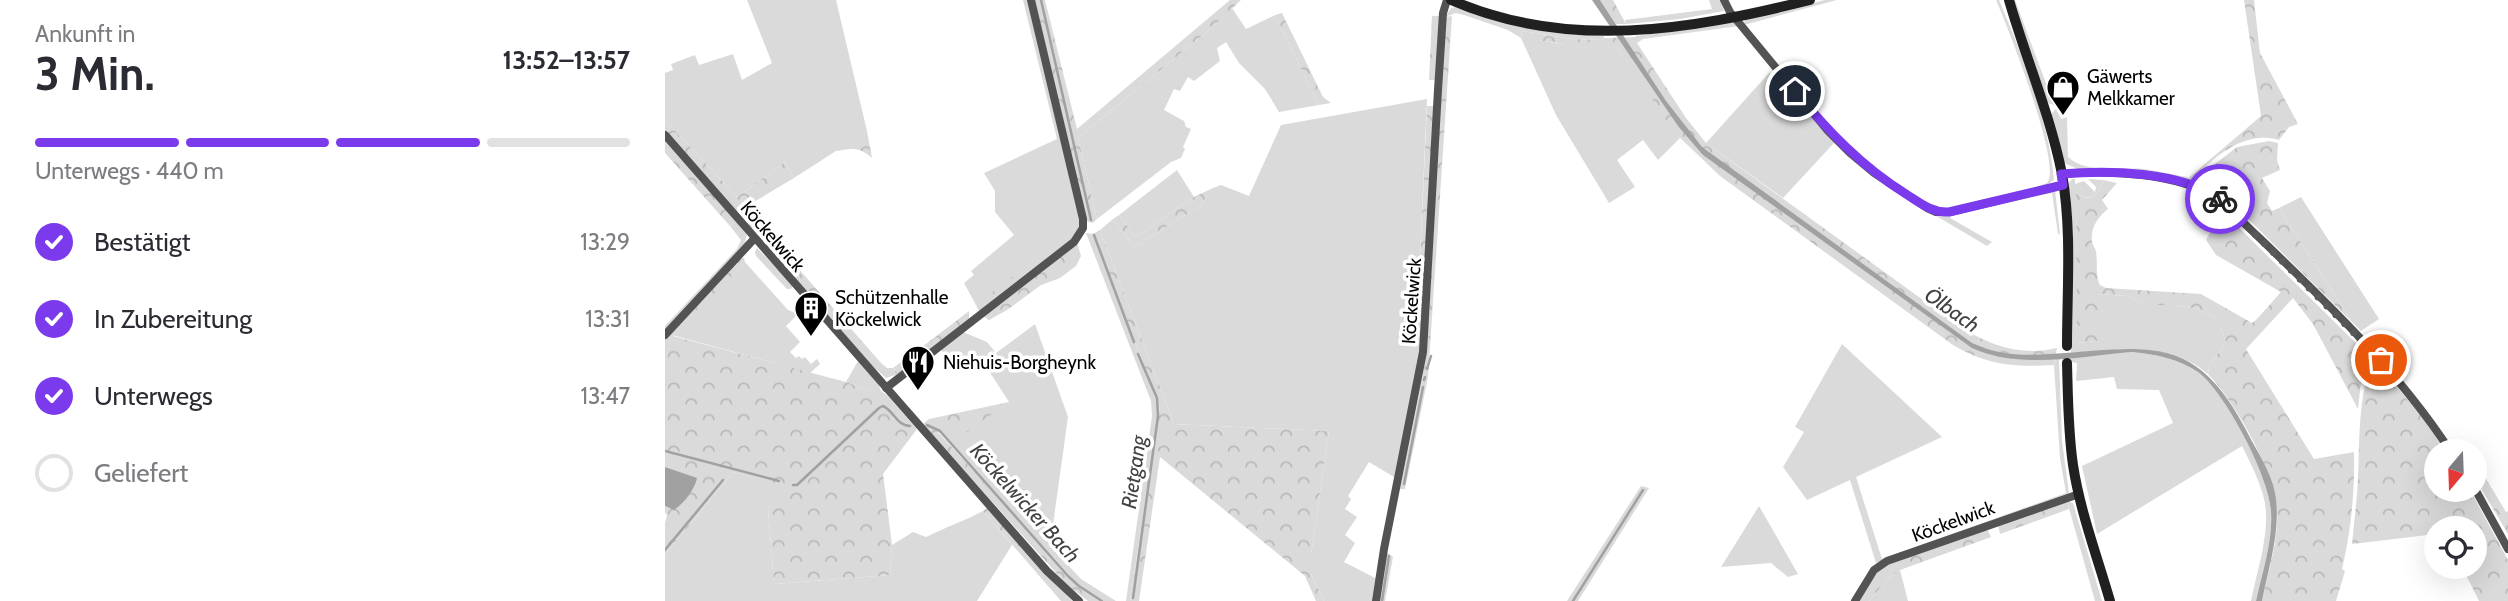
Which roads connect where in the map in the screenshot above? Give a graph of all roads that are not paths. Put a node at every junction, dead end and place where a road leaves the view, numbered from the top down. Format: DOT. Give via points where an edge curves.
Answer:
graph roads {
  1 [pos="1031,0"];
  2 [pos="1449,0"];
  3 [pos="1724,0"];
  4 [pos="1810,0"];
  5 [pos="2009,3"];
  6 [pos="1735,17"];
  7 [pos="665,135"];
  8 [pos="2062,180"];
  9 [pos="754,239"];
  10 [pos="665,335"];
  11 [pos="2067,346"];
  12 [pos="2067,363"];
  13 [pos="886,388"];
  14 [pos="2442,439"];
  15 [pos="2079,494"];
  16 [pos="2482,502"];
  17 [pos="2508,549"];
  18 [pos="1079,601"];
  19 [pos="1376,601"];
  20 [pos="1855,601"];
  21 [pos="2110,601"];
  1 -- 13 [label="street" via="1083,228 1074,242"];
  2 -- 6 [label="main road" via="1521,23 1602,32"];
  2 -- 19 [label="street, Köckelwick" via="1443,13 1437,90 1423,352"];
  3 -- 6 [label="street"];
  4 -- 6 [label="main road"];
  5 -- 8 [label="main road" via="2048,117"];
  6 -- 8 [label="street" via="1843,146 1874,173 1935,212"];
  7 -- 9 [label="street, Köckelwick"];
  8 -- 11 [label="main road"];
  8 -- 14 [label="street" via="2097,173 2160,178 2218,198 2381,360"];
  9 -- 10 [label="street"];
  9 -- 13 [label="street, Köckelwick"];
  12 -- 15 [label="main road" via="2069,429"];
  13 -- 18 [label="street, Köckelwick"];
  15 -- 20 [label="street, Köckelwick" via="1887,561 1874,570"];
  15 -- 21 [label="main road"];
  16 -- 17 [label="street"];
}
